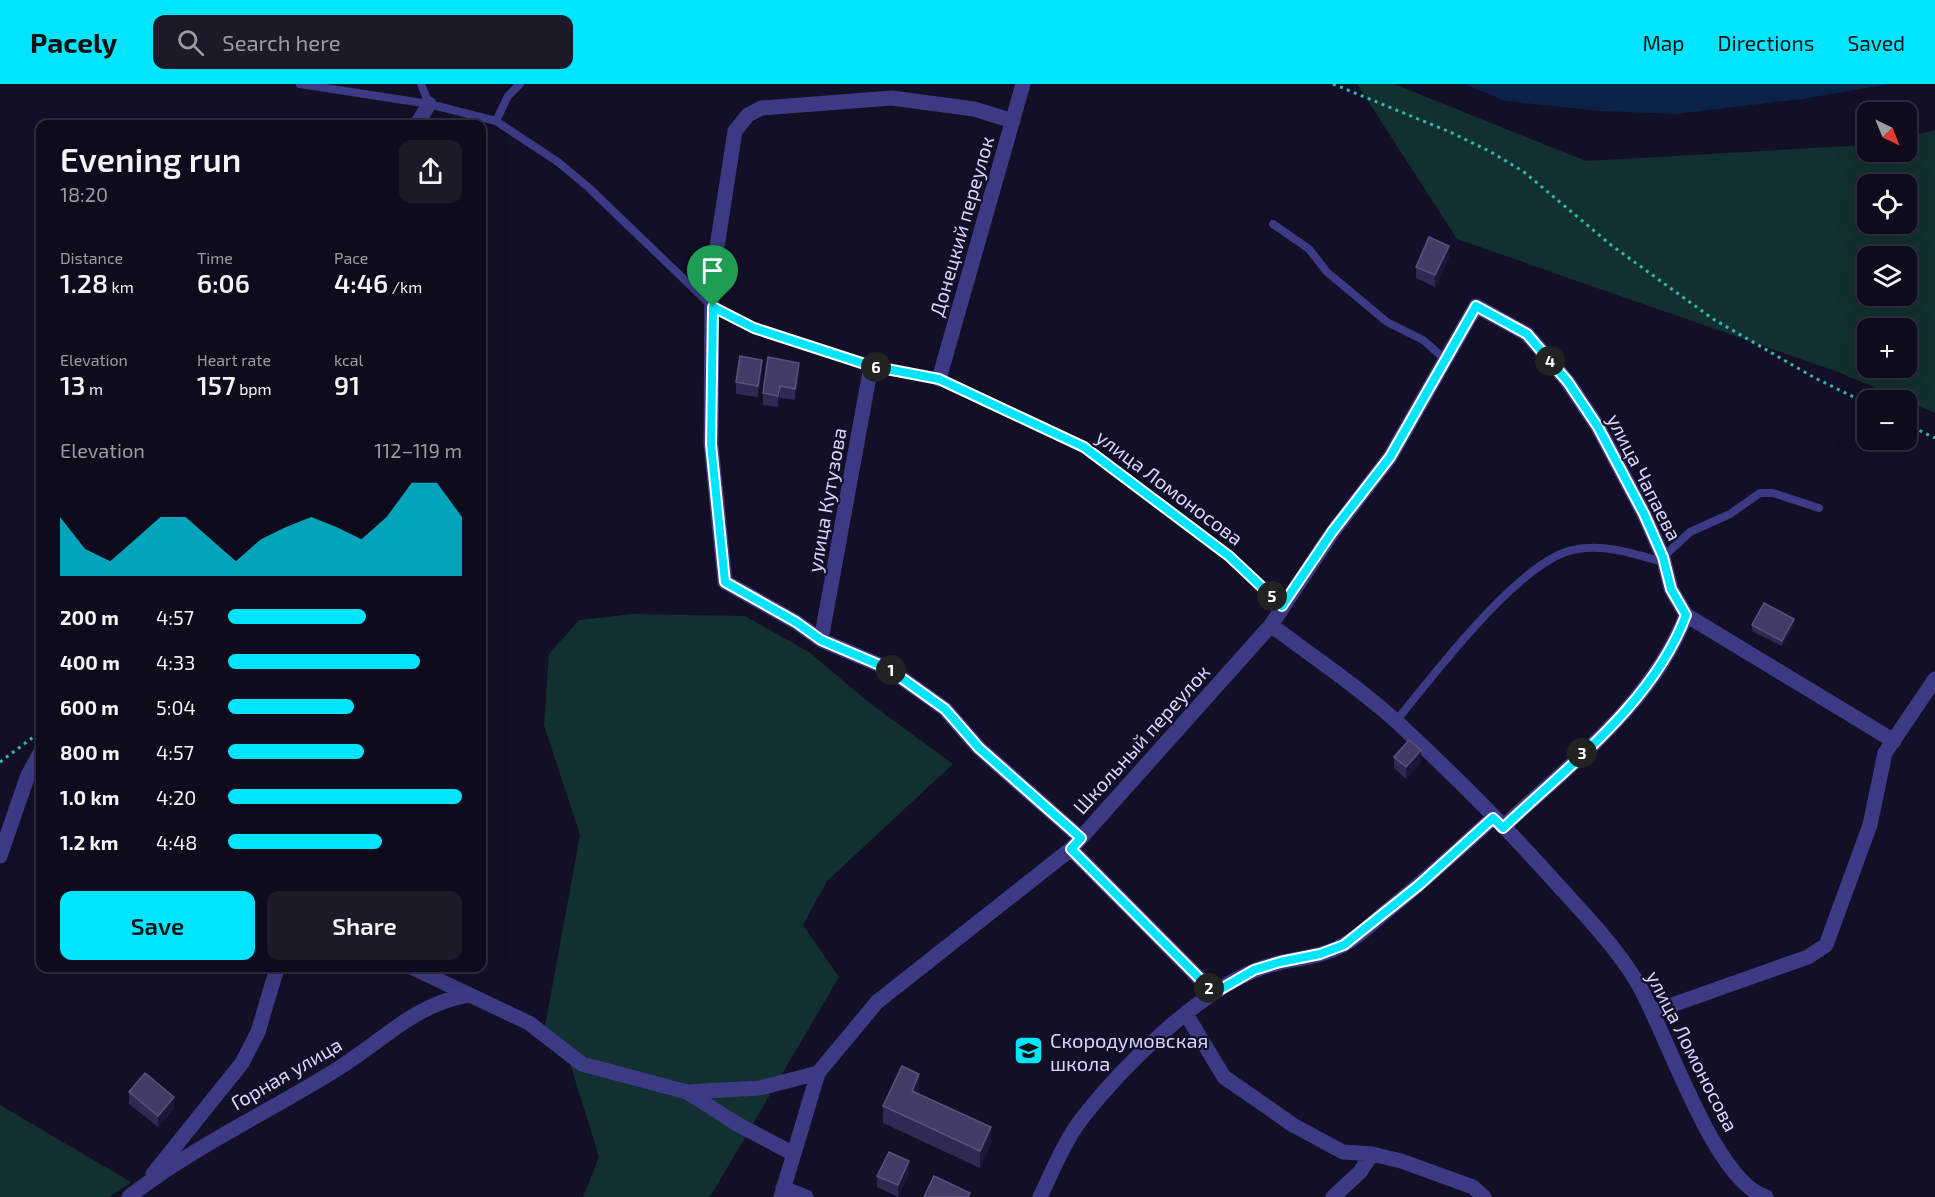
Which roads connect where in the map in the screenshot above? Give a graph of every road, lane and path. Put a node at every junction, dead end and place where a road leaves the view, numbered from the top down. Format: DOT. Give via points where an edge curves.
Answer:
graph roads {
  1 [pos="300,84"];
  2 [pos="421,84"];
  3 [pos="520,84"];
  4 [pos="1023,84"];
  5 [pos="1332,84"];
  6 [pos="429,104"];
  7 [pos="419,120"];
  8 [pos="495,121"];
  9 [pos="1013,121"];
  10 [pos="1273,224"];
  11 [pos="1476,306"];
  12 [pos="713,307"];
  13 [pos="1446,360"];
  14 [pos="871,366"];
  15 [pos="939,379"];
  16 [pos="1857,398"];
  17 [pos="1917,429"];
  18 [pos="1935,438"];
  19 [pos="1819,508"];
  20 [pos="1664,560"];
  21 [pos="1282,606"];
  22 [pos="1686,615"];
  23 [pos="1271,625"];
  24 [pos="821,640"];
  25 [pos="1935,680"];
  26 [pos="1396,721"];
  27 [pos="36,735"];
  28 [pos="1894,741"];
  29 [pos="36,760"];
  30 [pos="0,762"];
  31 [pos="1498,823"];
  32 [pos="1076,843"];
  33 [pos="0,856"];
  34 [pos="276,972"];
  35 [pos="421,972"];
  36 [pos="1214,993"];
  37 [pos="468,995"];
  38 [pos="1652,1012"];
  39 [pos="1186,1014"];
  40 [pos="818,1073"];
  41 [pos="687,1092"];
  42 [pos="792,1153"];
  43 [pos="1372,1154"];
  44 [pos="135,1192"];
  45 [pos="782,1192"];
  46 [pos="1759,1196"];
  47 [pos="806,1197"];
  48 [pos="1040,1197"];
  49 [pos="1333,1197"];
  50 [pos="1485,1197"];
  1 -- 6 [label="lane, улица Ломоносова"];
  2 -- 6 [label="lane"];
  3 -- 8 [label="lane" via="508,96"];
  4 -- 9 [label="street, Донецкий переулок"];
  5 -- 16 [label="path" via="1491,152 1524,172 1611,244 1713,319"];
  6 -- 7 [label="street"];
  6 -- 8 [label="lane, улица Ломоносова"];
  8 -- 12 [label="lane, улица Ломоносова" via="558,162 588,187"];
  9 -- 12 [label="street" via="974,109 892,98 761,108 748,115 735,131 712,279"];
  9 -- 15 [label="street, Донецкий переулок"];
  10 -- 13 [label="lane" via="1309,249 1327,272 1387,322 1423,340"];
  11 -- 13 [label="street, Школьный переулок"];
  11 -- 20 [label="street, улица Чапаева" via="1527,334 1568,382 1603,437"];
  12 -- 14 [label="lane, улица Ломоносова" via="754,328"];
  12 -- 24 [label="street" via="711,444 725,582"];
  13 -- 21 [label="street, Школьный переулок" via="1390,457"];
  14 -- 15 [label="lane, улица Ломоносова"];
  14 -- 24 [label="street, улица Кутузова"];
  15 -- 21 [label="lane, улица Ломоносова" via="1084,447 1229,556"];
  17 -- 18 [label="path"];
  19 -- 20 [label="lane" via="1773,493 1760,493 1730,514 1690,532"];
  20 -- 22 [label="street, улица Чапаева" via="1671,589"];
  20 -- 26 [label="lane" via="1596,549 1573,549 1552,558 1492,608"];
  21 -- 23 [label="street, Школьный переулок"];
  22 -- 28 [label="street, улица Чапаева"];
  22 -- 31 [label="street" via="1675,644 1616,721"];
  23 -- 26 [label="street, улица Ломоносова"];
  23 -- 32 [label="street, Школьный переулок"];
  24 -- 32 [label="street" via="889,669 945,709"];
  25 -- 28 [label="street"];
  26 -- 31 [label="street, улица Ломоносова"];
  27 -- 30 [label="path"];
  28 -- 38 [label="street" via="1885,753 1870,825 1826,945 1808,957"];
  29 -- 33 [label="street"];
  31 -- 36 [label="street" via="1344,945 1254,970"];
  31 -- 38 [label="street, улица Ломоносова" via="1608,941"];
  32 -- 36 [label="street"];
  32 -- 40 [label="street, Школьный переулок" via="877,1002"];
  34 -- 44 [label="street" via="258,1032 242,1063"];
  35 -- 37 [label="street"];
  36 -- 39 [label="street"];
  37 -- 41 [label="street" via="530,1023 582,1064"];
  37 -- 44 [label="street, Горная улица" via="426,1007 340,1068 228,1131"];
  38 -- 46 [label="street, улица Ломоносова" via="1703,1123 1740,1180"];
  39 -- 43 [label="street" via="1224,1077 1293,1125 1343,1152"];
  39 -- 48 [label="street" via="1137,1058 1083,1118"];
  40 -- 41 [label="street" via="760,1088"];
  40 -- 42 [label="street, Школьный переулок"];
  41 -- 42 [label="street"];
  42 -- 45 [label="street, Школьный переулок"];
  43 -- 49 [label="street" via="1360,1172"];
  43 -- 50 [label="street" via="1473,1187"];
  45 -- 47 [label="street"];
}
